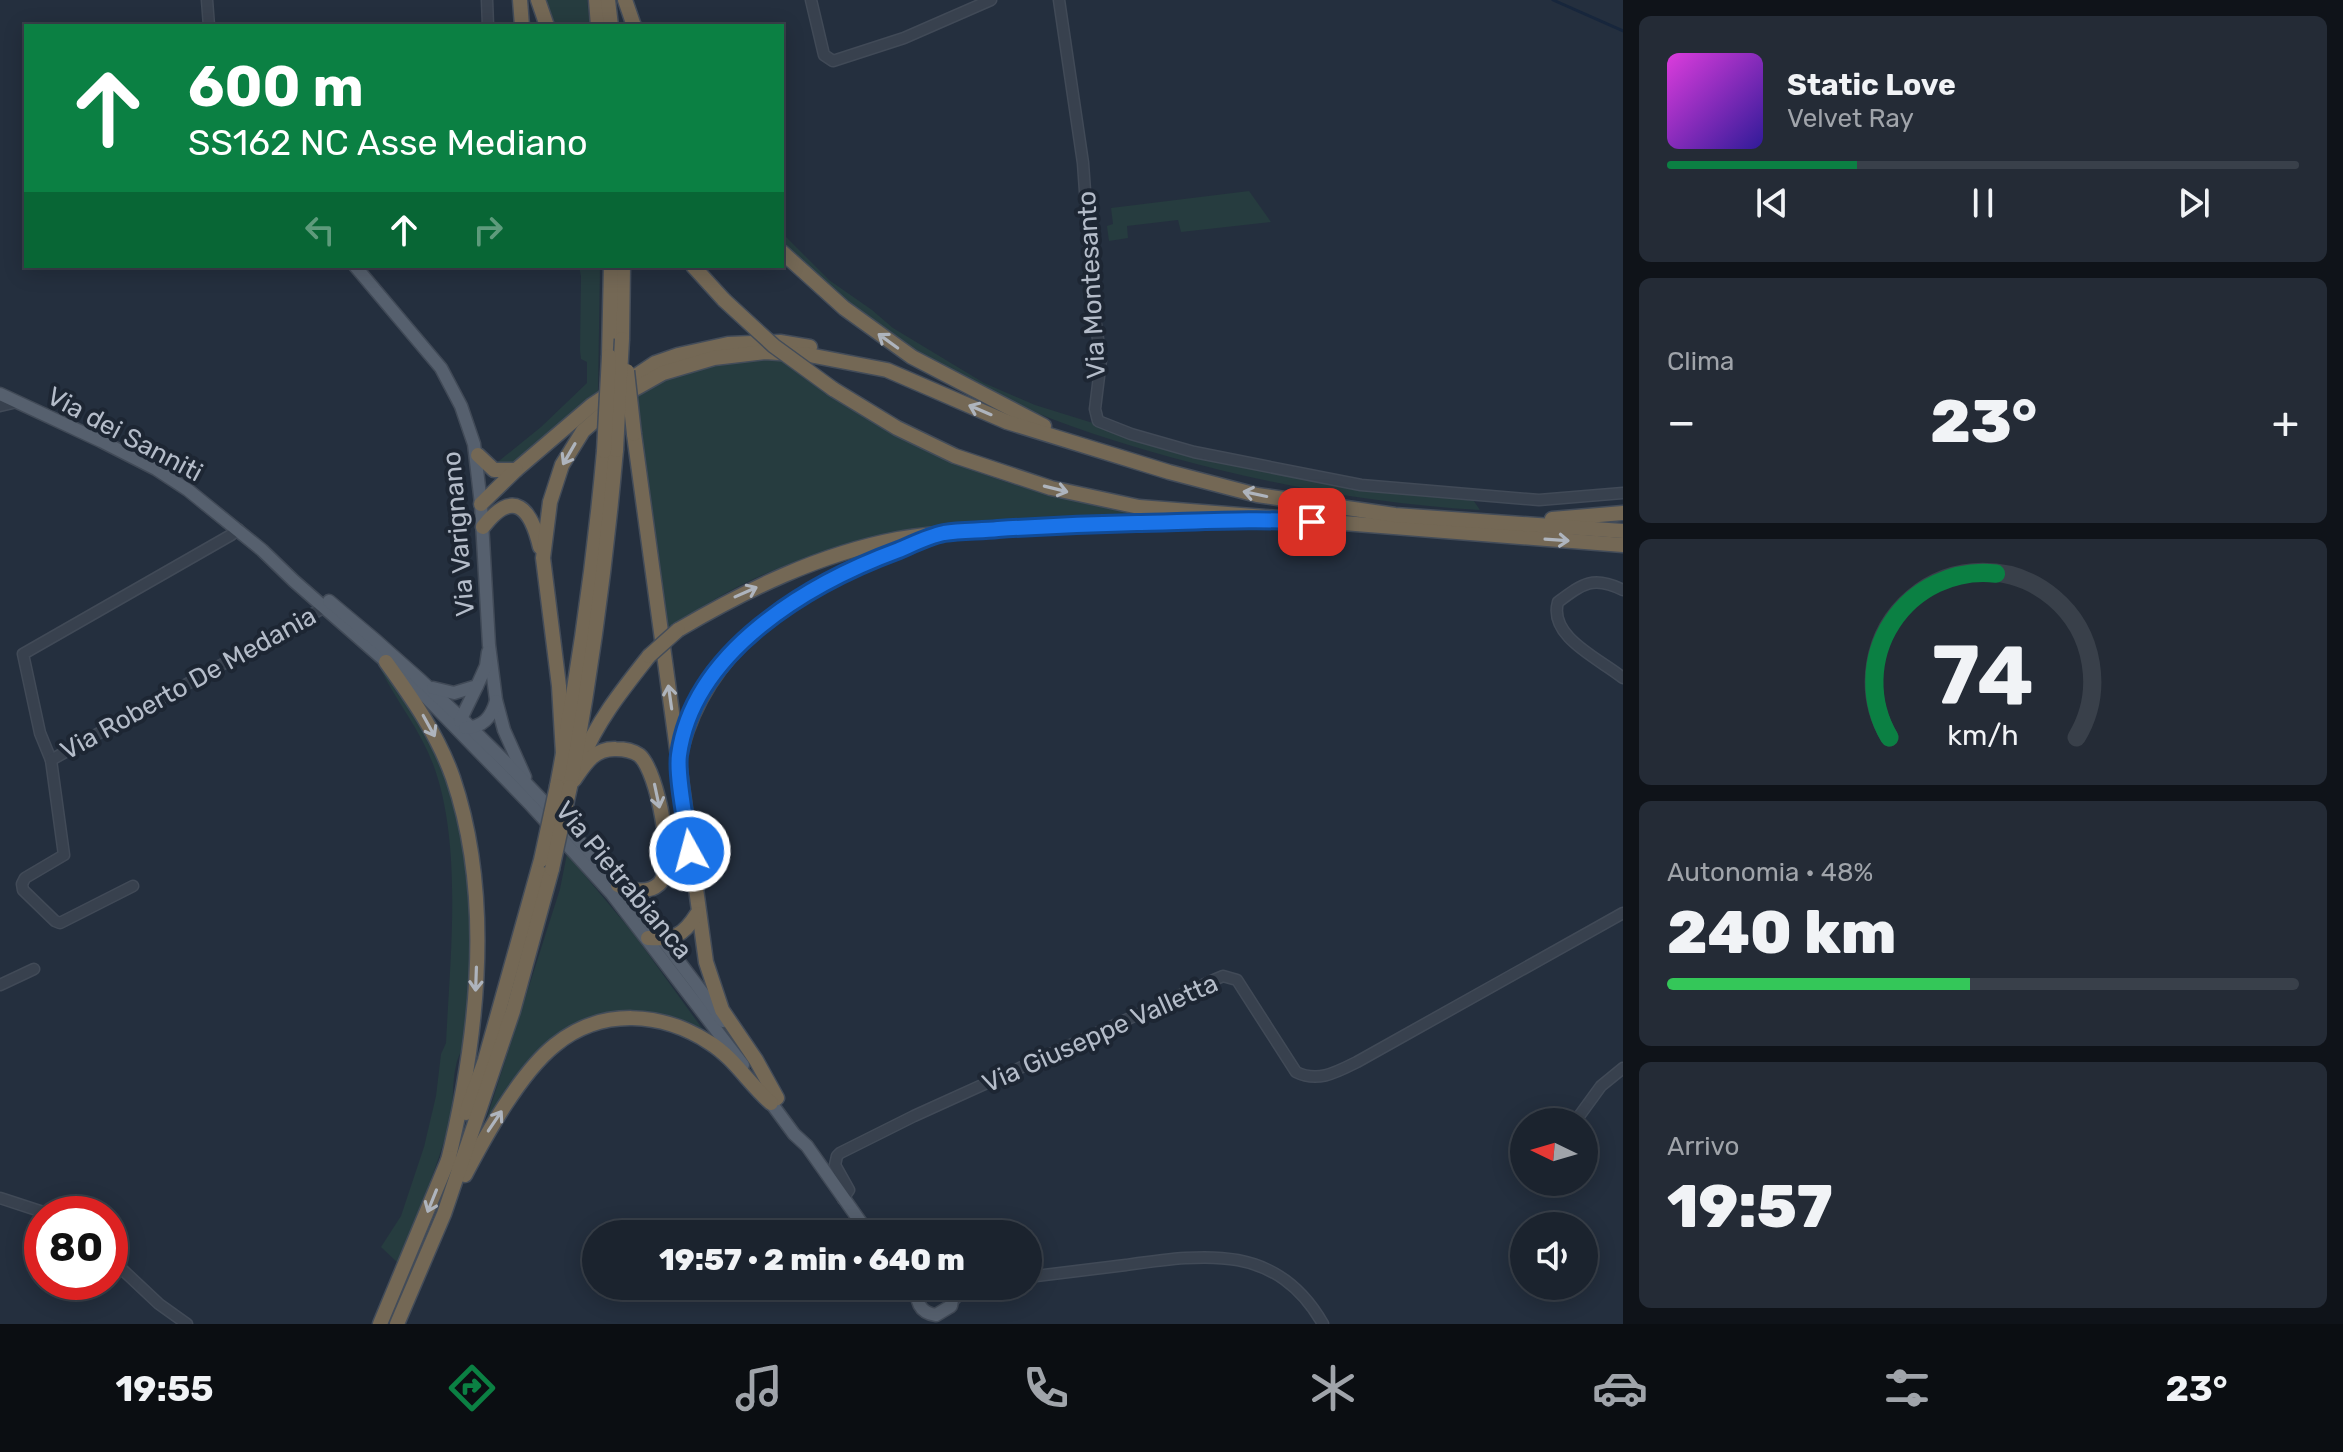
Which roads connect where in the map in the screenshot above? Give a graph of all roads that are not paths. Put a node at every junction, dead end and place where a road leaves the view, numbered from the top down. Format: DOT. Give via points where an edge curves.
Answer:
graph roads {
  1 [pos="207,0"];
  2 [pos="487,0"];
  3 [pos="520,0"];
  4 [pos="538,0"];
  5 [pos="596,0"];
  6 [pos="608,0"];
  7 [pos="625,0"];
  8 [pos="811,0"];
  9 [pos="991,0"];
  10 [pos="1059,0"];
  11 [pos="209,24"];
  12 [pos="488,24"];
  13 [pos="522,24"];
  14 [pos="546,24"];
  15 [pos="598,24"];
  16 [pos="611,24"];
  17 [pos="633,24"];
  18 [pos="784,254"];
  19 [pos="357,268"];
  20 [pos="611,268"];
  21 [pos="623,268"];
  22 [pos="695,268"];
  23 [pos="622,339"];
  24 [pos="887,370"];
  25 [pos="0,394"];
  26 [pos="17,402"];
  27 [pos="0,406"];
  28 [pos="1080,444"];
  29 [pos="610,451"];
  30 [pos="478,455"];
  31 [pos="516,470"];
  32 [pos="1623,493"];
  33 [pos="481,504"];
  34 [pos="1623,513"];
  35 [pos="1257,518"];
  36 [pos="1499,522"];
  37 [pos="483,527"];
  38 [pos="238,529"];
  39 [pos="1623,531"];
  40 [pos="942,533"];
  41 [pos="1623,545"];
  42 [pos="262,550"];
  43 [pos="543,558"];
  44 [pos="1623,590"];
  45 [pos="325,607"];
  46 [pos="489,645"];
  47 [pos="386,662"];
  48 [pos="1623,678"];
  49 [pos="477,686"];
  50 [pos="429,687"];
  51 [pos="496,700"];
  52 [pos="459,722"];
  53 [pos="472,728"];
  54 [pos="563,754"];
  55 [pos="679,757"];
  56 [pos="51,760"];
  57 [pos="564,787"];
  58 [pos="530,788"];
  59 [pos="546,865"];
  60 [pos="618,885"];
  61 [pos="133,886"];
  62 [pos="1623,913"];
  63 [pos="697,914"];
  64 [pos="654,939"];
  65 [pos="34,969"];
  66 [pos="0,985"];
  67 [pos="1623,1068"];
  68 [pos="774,1100"];
  69 [pos="1584,1108"];
  70 [pos="447,1165"];
  71 [pos="0,1198"];
  72 [pos="843,1199"];
  73 [pos="24,1206"];
  74 [pos="444,1214"];
  75 [pos="859,1220"];
  76 [pos="128,1275"];
  77 [pos="1042,1275"];
  78 [pos="918,1300"];
  79 [pos="949,1312"];
  80 [pos="932,1319"];
  81 [pos="187,1324"];
  82 [pos="380,1324"];
  83 [pos="397,1324"];
  84 [pos="1323,1324"];
  1 -- 11 [label="street"];
  2 -- 12 [label="street"];
  3 -- 13 [label="highway"];
  4 -- 14 [label="highway"];
  5 -- 15 [label="highway"];
  6 -- 16 [label="highway"];
  7 -- 17 [label="highway"];
  8 -- 9 [label="street" via="824,55 833,61 904,38"];
  10 -- 32 [label="street, Via Montesanto" via="1083,163 1101,360 1098,421 1194,452 1361,485 1539,500"];
  28 -- 18 [label="highway, one-way" via="912,357 844,308"];
  19 -- 30 [label="main road, Via Varignano" via="441,368"];
  20 -- 29 [label="highway, bridge"];
  21 -- 23 [label="highway"];
  22 -- 35 [label="highway, one-way, bridge" via="774,346 833,389 955,456 1051,488 1139,507"];
  23 -- 29 [label="highway, bridge"];
  55 -- 23 [label="highway, one-way, bridge"];
  28 -- 24 [label="highway, one-way" via="1007,422"];
  24 -- 31 [label="highway" via="827,349 780,342 728,344 678,355 655,363 592,405"];
  24 -- 43 [label="highway, one-way" via="765,352 714,358 644,382 583,431 562,465 550,502"];
  25 -- 26 [label="main road, Via dei Sanniti"];
  26 -- 27 [label="street"];
  26 -- 38 [label="main road, Via dei Sanniti" via="171,478"];
  36 -- 28 [label="highway, one-way" via="1347,510 1257,495"];
  29 -- 54 [label="highway"];
  29 -- 57 [label="highway" via="608,541 595,641"];
  30 -- 31 [label="highway" via="494,470"];
  30 -- 33 [label="main road, Via Varignano"];
  31 -- 33 [label="highway"];
  33 -- 37 [label="main road, Via Varignano"];
  34 -- 36 [label="highway"];
  35 -- 40 [label="highway"];
  35 -- 41 [label="highway, one-way"];
  36 -- 39 [label="highway"];
  37 -- 43 [label="highway" via="504,508 525,510 536,527"];
  37 -- 46 [label="main road, Via Varignano"];
  38 -- 42 [label="main road, Via dei Sanniti"];
  38 -- 56 [label="street, Via Roberto De Medania" via="23,654"];
  40 -- 55 [label="highway" via="822,583 763,623 701,694"];
  57 -- 40 [label="highway, one-way, bridge" via="617,696 678,630 784,575 897,539"];
  42 -- 45 [label="main road, Via dei Sanniti"];
  42 -- 50 [label="main road, Via dei Sanniti"];
  43 -- 54 [label="highway"];
  44 -- 48 [label="street" via="1601,581 1581,585 1558,602 1556,616 1563,634"];
  45 -- 47 [label="main road, Via dei Sanniti"];
  45 -- 56 [label="street, Via Roberto De Medania"];
  46 -- 49 [label="main road, Via Varignano"];
  46 -- 51 [label="main road, Via Varignano"];
  47 -- 52 [label="main road, Via Pietrabianca"];
  47 -- 70 [label="highway, one-way" via="427,722 453,777 474,886 473,1028"];
  49 -- 50 [label="main road" via="454,693"];
  49 -- 52 [label="main road, Via Varignano"];
  50 -- 52 [label="main road, Via Pietrabianca"];
  51 -- 53 [label="main road" via="491,716"];
  51 -- 58 [label="main road, Via Varignano"];
  52 -- 53 [label="main road"];
  52 -- 64 [label="main road, Via Pietrabianca"];
  53 -- 58 [label="main road, Via Pietrabianca"];
  54 -- 57 [label="highway"];
  55 -- 63 [label="highway"];
  56 -- 61 [label="street, Via Roberto De Medania" via="64,855 25,878 23,890 60,923"];
  57 -- 59 [label="highway, bridge"];
  57 -- 60 [label="highway, one-way" via="588,759 606,749 639,755 653,778 665,874 660,883 642,891"];
  58 -- 60 [label="main road, Via Pietrabianca"];
  59 -- 70 [label="highway"];
  59 -- 74 [label="highway" via="513,1011"];
  60 -- 64 [label="main road, Via Pietrabianca"];
  62 -- 72 [label="street, Via Giuseppe Valletta" via="1326,1076 1296,1072 1237,980 1223,976 840,1153 835,1165 849,1190"];
  63 -- 64 [label="highway" via="680,935"];
  63 -- 68 [label="highway" via="722,1010 756,1060"];
  64 -- 68 [label="main road, Via Pietrabianca"];
  65 -- 66 [label="street"];
  67 -- 69 [label="street"];
  68 -- 72 [label="main road, Via Pietrabianca"];
  74 -- 68 [label="highway, one-way" via="486,1134 521,1083 556,1044 594,1023 642,1017 675,1024 712,1044"];
  70 -- 82 [label="highway, one-way"];
  71 -- 73 [label="street"];
  72 -- 75 [label="main road, Via Pietrabianca"];
  74 -- 83 [label="highway"];
  76 -- 81 [label="street"];
  77 -- 84 [label="street" via="1171,1258 1234,1258 1287,1282"];
  78 -- 80 [label="main road"];
  79 -- 80 [label="main road"];
}
